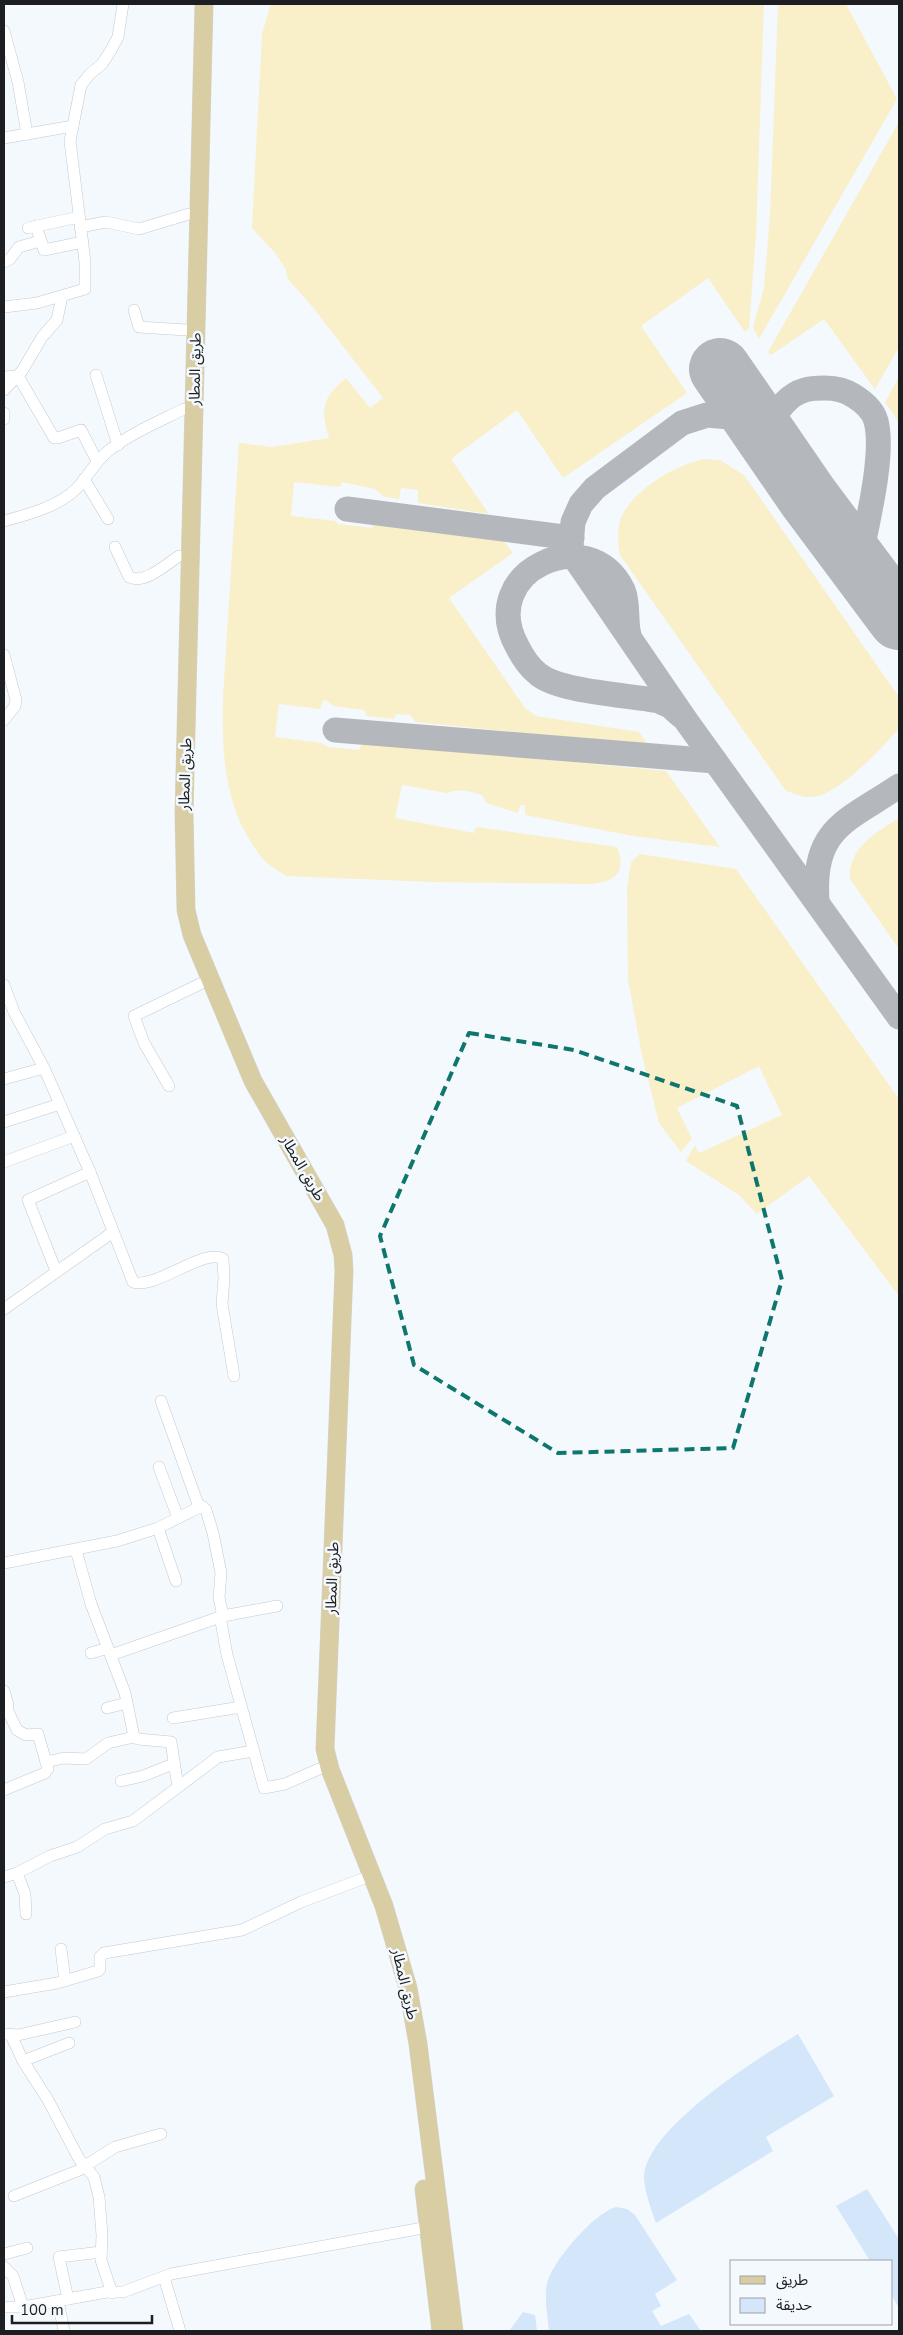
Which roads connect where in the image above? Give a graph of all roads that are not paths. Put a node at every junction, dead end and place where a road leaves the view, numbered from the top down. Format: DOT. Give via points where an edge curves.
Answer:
graph roads {
  1 [pos="123,4"];
  2 [pos="193,4"];
  3 [pos="204,4"];
  4 [pos="4,31"];
  5 [pos="73,126"];
  6 [pos="27,134"];
  7 [pos="4,138"];
  8 [pos="189,214"];
  9 [pos="80,222"];
  10 [pos="40,241"];
  11 [pos="82,242"];
  12 [pos="4,262"];
  13 [pos="62,296"];
  14 [pos="4,307"];
  15 [pos="134,310"];
  16 [pos="186,330"];
  17 [pos="96,375"];
  18 [pos="18,376"];
  19 [pos="4,377"];
  20 [pos="4,390"];
  21 [pos="184,409"];
  22 [pos="4,413"];
  23 [pos="4,419"];
  24 [pos="118,445"];
  25 [pos="97,461"];
  26 [pos="84,479"];
  27 [pos="186,510"];
  28 [pos="108,519"];
  29 [pos="4,521"];
  30 [pos="115,547"];
  31 [pos="180,556"];
  32 [pos="4,655"];
  33 [pos="4,720"];
  34 [pos="200,984"];
  35 [pos="4,985"];
  36 [pos="9,1013"];
  37 [pos="44,1068"];
  38 [pos="4,1079"];
  39 [pos="169,1086"];
  40 [pos="60,1104"];
  41 [pos="4,1122"];
  42 [pos="74,1136"];
  43 [pos="4,1162"];
  44 [pos="90,1172"];
  45 [pos="114,1232"];
  46 [pos="56,1271"];
  47 [pos="4,1309"];
  48 [pos="234,1376"];
  49 [pos="161,1401"];
  50 [pos="158,1467"];
  51 [pos="199,1507"];
  52 [pos="178,1518"];
  53 [pos="158,1528"];
  54 [pos="76,1550"];
  55 [pos="4,1563"];
  56 [pos="176,1581"];
  57 [pos="91,1604"];
  58 [pos="277,1606"];
  59 [pos="80,1609"];
  60 [pos="221,1616"];
  61 [pos="109,1651"];
  62 [pos="91,1653"];
  63 [pos="4,1691"];
  64 [pos="128,1703"];
  65 [pos="241,1707"];
  66 [pos="107,1708"];
  67 [pos="5,1711"];
  68 [pos="174,1718"];
  69 [pos="134,1737"];
  70 [pos="253,1751"];
  71 [pos="46,1762"];
  72 [pos="174,1764"];
  73 [pos="319,1769"];
  74 [pos="121,1781"];
  75 [pos="178,1787"];
  76 [pos="4,1790"];
  77 [pos="334,1794"];
  78 [pos="17,1873"];
  79 [pos="4,1877"];
  80 [pos="362,1879"];
  81 [pos="26,1914"];
  82 [pos="61,1949"];
  83 [pos="65,1981"];
  84 [pos="4,1992"];
  85 [pos="75,2022"];
  86 [pos="8,2035"];
  87 [pos="69,2043"];
  88 [pos="23,2061"];
  89 [pos="161,2134"];
  90 [pos="86,2167"];
  91 [pos="14,2196"];
  92 [pos="428,2227"];
  93 [pos="27,2248"];
  94 [pos="101,2252"];
  95 [pos="4,2254"];
  96 [pos="4,2267"];
  97 [pos="164,2276"];
  98 [pos="112,2292"];
  99 [pos="63,2300"];
  100 [pos="4,2307"];
  101 [pos="23,2307"];
  102 [pos="64,2331"];
  103 [pos="180,2331"];
  104 [pos="440,2331"];
  105 [pos="454,2331"];
  1 -- 5 [label="street" via="118,37 102,64 81,85"];
  2 -- 8 [label="main road, طريق المطار"];
  3 -- 27 [label="main road, طريق المطار"];
  4 -- 6 [label="street" via="18,82"];
  5 -- 6 [label="street"];
  5 -- 9 [label="street" via="70,147"];
  6 -- 7 [label="street"];
  8 -- 9 [label="street" via="139,229 106,222"];
  8 -- 16 [label="main road, طريق المطار"];
  9 -- 10 [label="street" via="32,227"];
  9 -- 11 [label="street"];
  10 -- 11 [label="street" via="44,250"];
  10 -- 12 [label="street" via="19,247"];
  11 -- 13 [label="street" via="85,289"];
  13 -- 14 [label="street"];
  13 -- 18 [label="street" via="57,320 42,337"];
  15 -- 16 [label="street" via="138,327"];
  16 -- 21 [label="main road, طريق المطار"];
  17 -- 24 [label="street"];
  18 -- 19 [label="street"];
  18 -- 20 [label="street"];
  18 -- 25 [label="street" via="54,438 81,430"];
  21 -- 24 [label="street"];
  21 -- 27 [label="main road, طريق المطار"];
  22 -- 23 [label="street"];
  24 -- 25 [label="street"];
  25 -- 26 [label="street"];
  26 -- 28 [label="street"];
  26 -- 29 [label="street" via="68,496"];
  27 -- 31 [label="main road, طريق المطار"];
  27 -- 77 [label="main road, طريق المطار" via="184,813 188,923 246,1066 328,1211 343,1255 326,1744"];
  30 -- 31 [label="street" via="129,578 133,580 145,577"];
  31 -- 34 [label="main road, طريق المطار" via="173,813 174,899 181,938"];
  32 -- 33 [label="street" via="16,700"];
  34 -- 39 [label="street" via="134,1016 144,1043"];
  34 -- 73 [label="main road, طريق المطار" via="243,1085 320,1219 332,1253 315,1750"];
  35 -- 36 [label="street"];
  36 -- 37 [label="street"];
  37 -- 38 [label="street"];
  37 -- 40 [label="street"];
  40 -- 41 [label="street"];
  40 -- 42 [label="street"];
  42 -- 43 [label="street"];
  42 -- 44 [label="street"];
  44 -- 45 [label="street"];
  44 -- 46 [label="street" via="28,1200"];
  45 -- 46 [label="street"];
  45 -- 48 [label="street" via="135,1283 149,1282 202,1260 223,1259 222,1304"];
  46 -- 47 [label="street"];
  49 -- 51 [label="street"];
  50 -- 52 [label="street"];
  51 -- 52 [label="street"];
  51 -- 60 [label="street" via="206,1510 222,1576"];
  52 -- 53 [label="street"];
  53 -- 54 [label="street"];
  53 -- 56 [label="street"];
  54 -- 55 [label="street"];
  54 -- 57 [label="street"];
  57 -- 59 [label="street"];
  57 -- 61 [label="street"];
  58 -- 60 [label="street"];
  60 -- 61 [label="street"];
  60 -- 65 [label="street"];
  61 -- 62 [label="street"];
  61 -- 64 [label="street"];
  63 -- 67 [label="street"];
  64 -- 66 [label="street"];
  64 -- 69 [label="street"];
  65 -- 68 [label="street"];
  65 -- 70 [label="street"];
  67 -- 71 [label="street" via="17,1730 26,1735 38,1734"];
  69 -- 71 [label="street" via="108,1744 86,1759 64,1758"];
  69 -- 72 [label="street" via="171,1742"];
  70 -- 73 [label="street" via="265,1789"];
  70 -- 75 [label="street" via="218,1757"];
  71 -- 76 [label="street" via="47,1772"];
  72 -- 74 [label="street"];
  72 -- 75 [label="street"];
  73 -- 77 [label="main road, طريق المطار"];
  75 -- 78 [label="street" via="133,1821 105,1829 77,1847"];
  77 -- 80 [label="main road, طريق المطار"];
  77 -- 105 [label="main road, طريق المطار" via="384,1906 408,1988"];
  78 -- 79 [label="street"];
  78 -- 81 [label="street" via="25,1894"];
  80 -- 83 [label="street" via="301,1902 246,1929 104,1953 100,1957 99,1970"];
  80 -- 92 [label="main road, طريق المطار" via="383,1938 403,2019"];
  82 -- 83 [label="street"];
  83 -- 84 [label="street"];
  85 -- 86 [label="street"];
  86 -- 88 [label="street"];
  87 -- 88 [label="street"];
  88 -- 90 [label="street"];
  89 -- 90 [label="street" via="115,2147"];
  90 -- 91 [label="street"];
  90 -- 94 [label="street" via="94,2177 98,2193"];
  92 -- 97 [label="street"];
  92 -- 104 [label="main road, طريق المطار"];
  93 -- 95 [label="street"];
  94 -- 98 [label="street"];
  94 -- 99 [label="street" via="59,2257"];
  96 -- 101 [label="street" via="13,2276"];
  97 -- 98 [label="street" via="122,2292"];
  97 -- 103 [label="street"];
  98 -- 99 [label="street"];
  99 -- 101 [label="street"];
  99 -- 102 [label="street"];
  100 -- 101 [label="street"];
}
